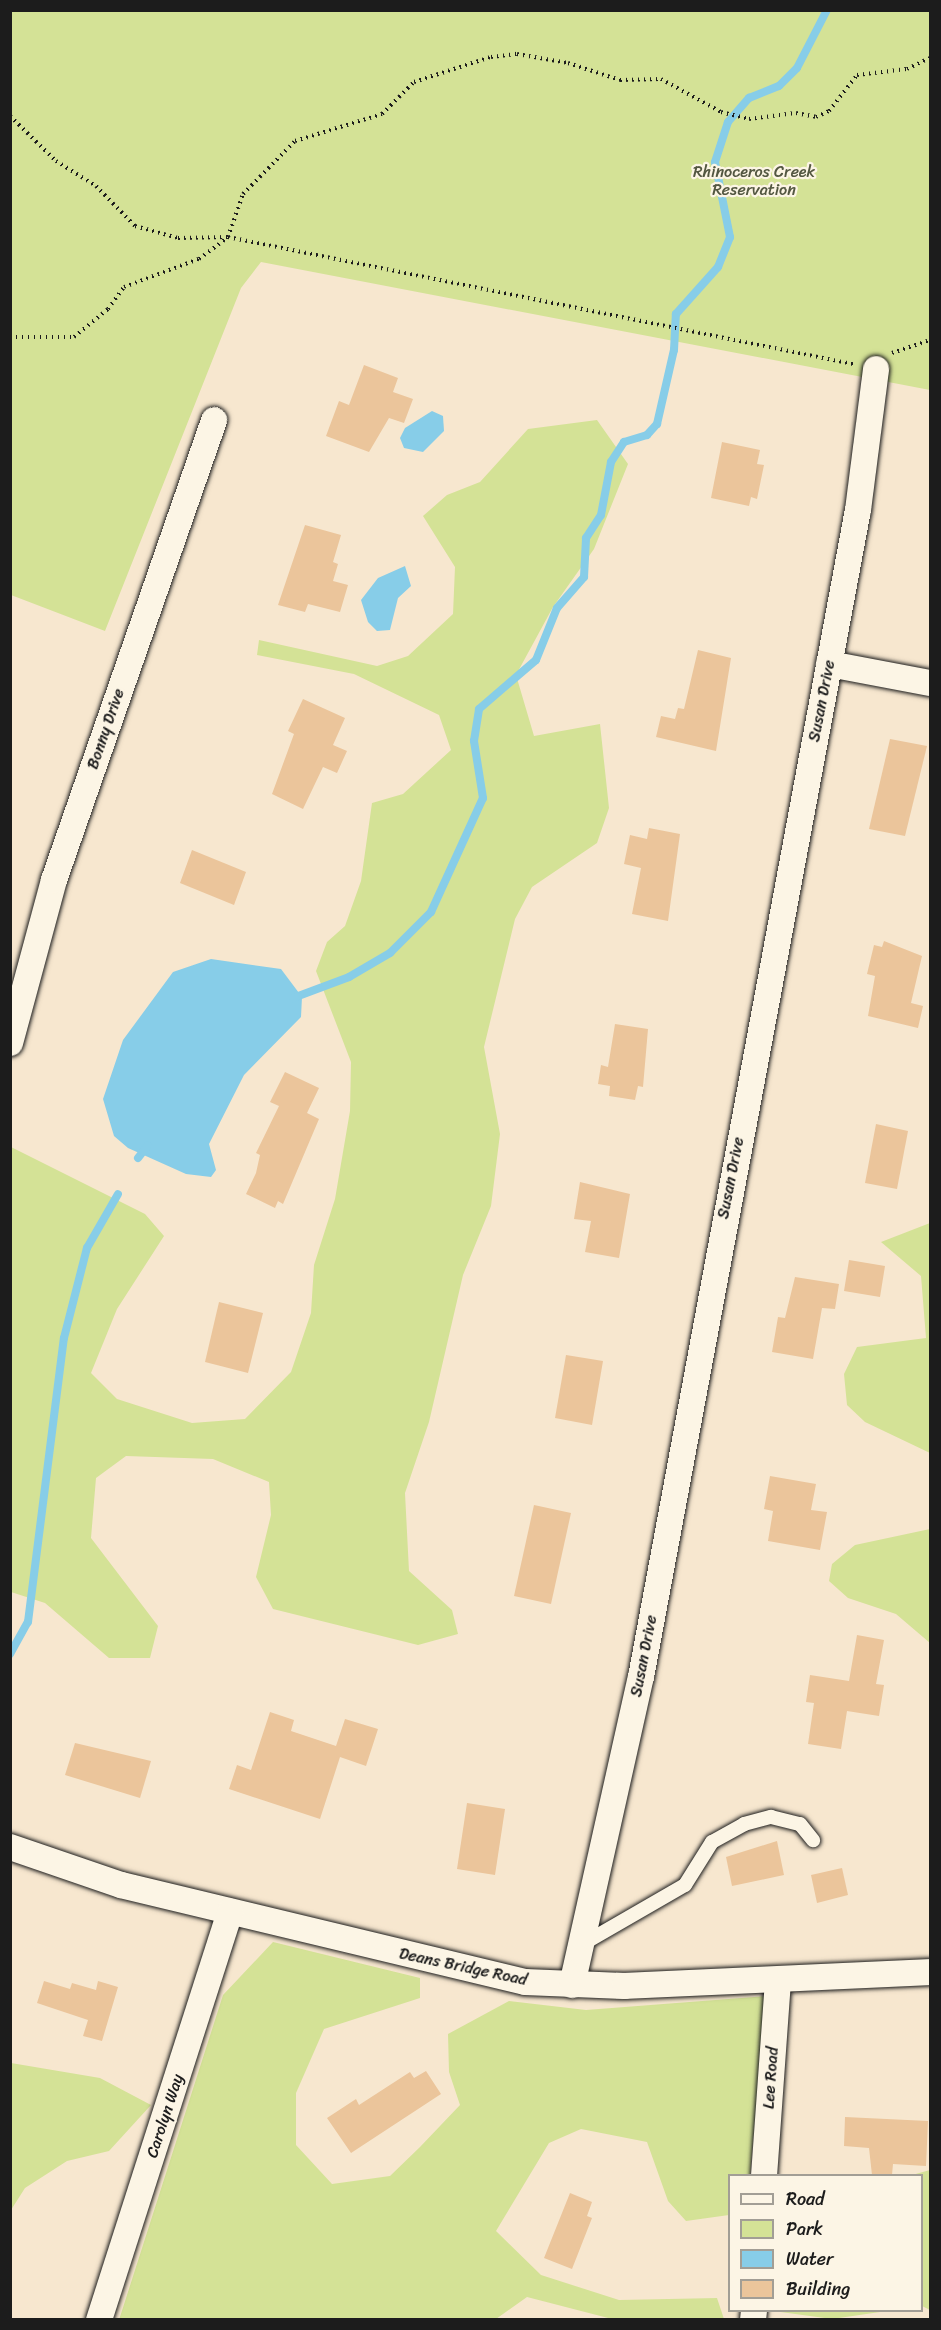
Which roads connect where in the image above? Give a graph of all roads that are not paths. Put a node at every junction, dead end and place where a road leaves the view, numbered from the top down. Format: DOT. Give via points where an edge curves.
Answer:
graph roads {
  1 [pos="876,369"];
  2 [pos="214,420"];
  3 [pos="829,664"];
  4 [pos="930,683"];
  5 [pos="10,1043"];
  6 [pos="813,1840"];
  7 [pos="10,1847"];
  8 [pos="230,1912"];
  9 [pos="581,1945"];
  10 [pos="930,1972"];
  11 [pos="778,1980"];
  12 [pos="572,1985"];
  13 [pos="764,2174"];
  14 [pos="99,2319"];
  1 -- 3 [label="street, Susan Drive"];
  2 -- 5 [label="street, Bonny Drive" via="54,880"];
  3 -- 4 [label="street"];
  3 -- 9 [label="street, Susan Drive" via="641,1677"];
  6 -- 9 [label="lane" via="800,1824 771,1817 744,1824 712,1842 685,1885"];
  7 -- 8 [label="street, Deans Bridge Road" via="121,1884"];
  8 -- 12 [label="street, Deans Bridge Road" via="480,1974"];
  8 -- 14 [label="street, Carolyn Way"];
  9 -- 12 [label="street, Susan Drive"];
  10 -- 11 [label="street, Deans Bridge Road"];
  11 -- 12 [label="street, Deans Bridge Road"];
  11 -- 13 [label="street, Lee Road"];
}
